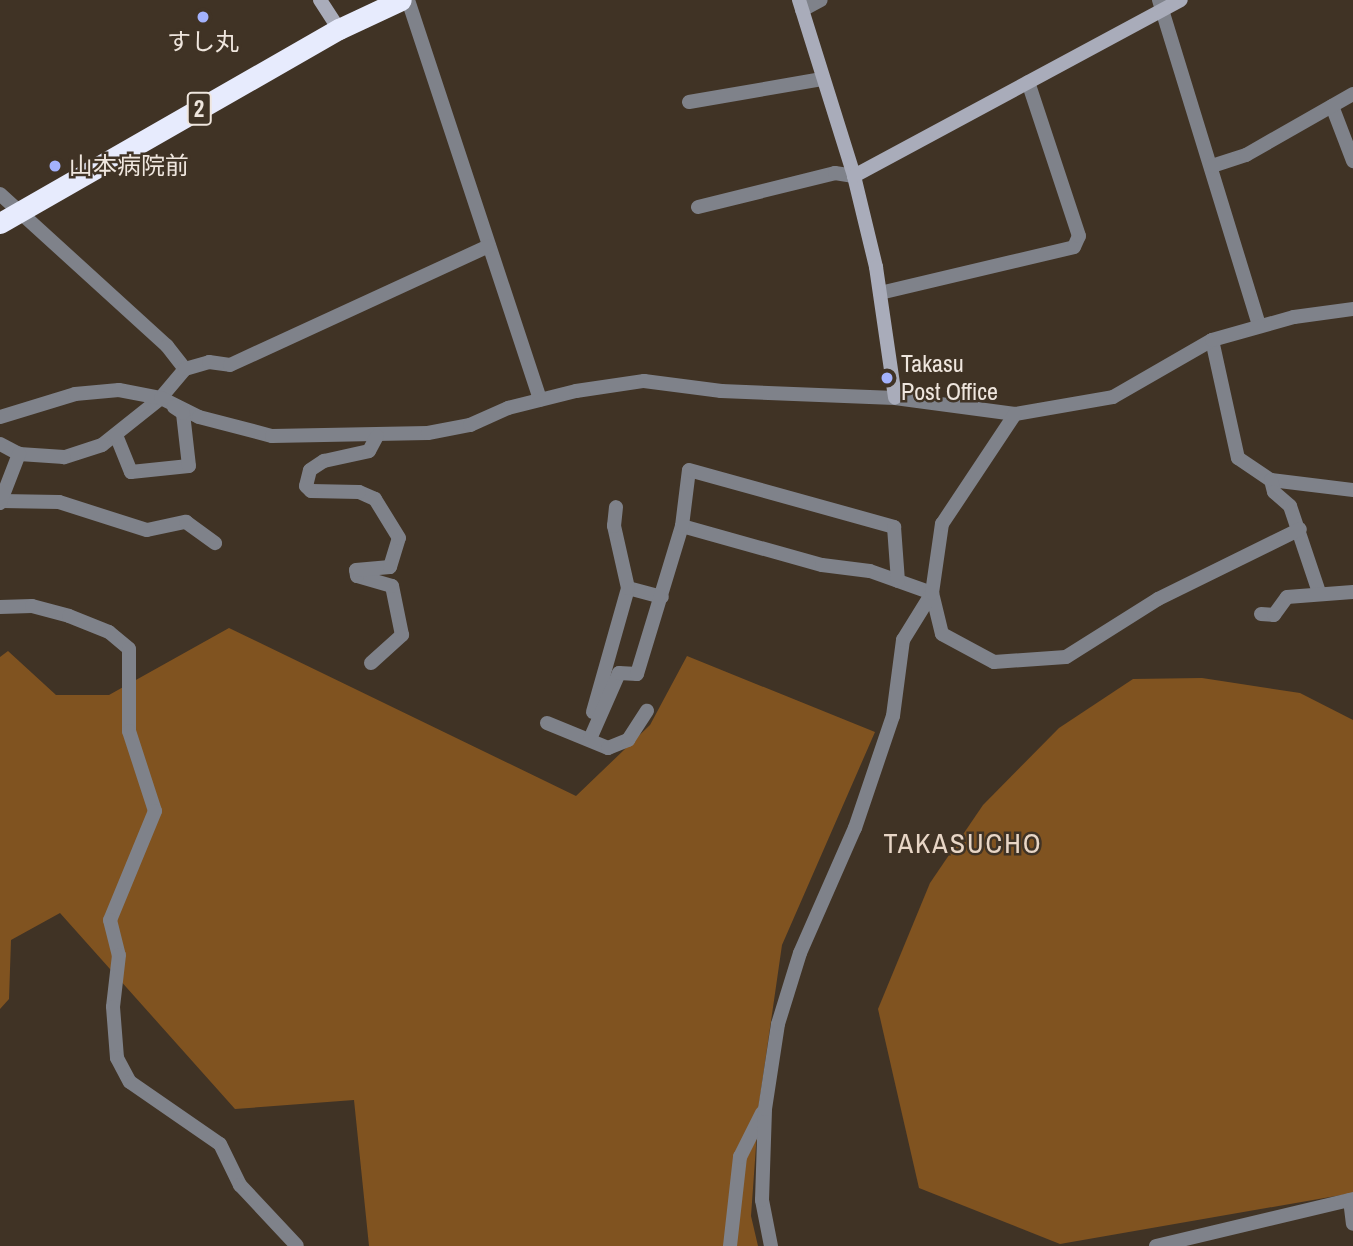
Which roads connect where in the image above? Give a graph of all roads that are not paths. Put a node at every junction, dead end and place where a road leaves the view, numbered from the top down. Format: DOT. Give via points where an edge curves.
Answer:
graph roads {
  1 [pos="320,0"];
  2 [pos="401,0"];
  3 [pos="408,0"];
  4 [pos="821,0"];
  5 [pos="1181,0"];
  6 [pos="800,5"];
  7 [pos="1161,5"];
  8 [pos="339,29"];
  9 [pos="821,79"];
  10 [pos="1028,82"];
  11 [pos="1353,94"];
  12 [pos="689,102"];
  13 [pos="1332,106"];
  14 [pos="1353,161"];
  15 [pos="1212,166"];
  16 [pos="854,176"];
  17 [pos="0,194"];
  18 [pos="698,207"];
  19 [pos="9,218"];
  20 [pos="489,246"];
  21 [pos="880,293"];
  22 [pos="1353,309"];
  23 [pos="1259,326"];
  24 [pos="1212,340"];
  25 [pos="185,369"];
  26 [pos="161,398"];
  27 [pos="895,398"];
  28 [pos="540,400"];
  29 [pos="1014,414"];
  30 [pos="0,416"];
  31 [pos="116,435"];
  32 [pos="377,436"];
  33 [pos="0,444"];
  34 [pos="19,454"];
  35 [pos="1270,480"];
  36 [pos="1353,490"];
  37 [pos="1,502"];
  38 [pos="615,507"];
  39 [pos="682,526"];
  40 [pos="1300,529"];
  41 [pos="215,543"];
  42 [pos="898,581"];
  43 [pos="628,588"];
  44 [pos="1319,592"];
  45 [pos="1353,592"];
  46 [pos="932,593"];
  47 [pos="662,597"];
  48 [pos="0,607"];
  49 [pos="1262,614"];
  50 [pos="371,663"];
  51 [pos="648,711"];
  52 [pos="547,723"];
  53 [pos="586,737"];
  54 [pos="765,1109"];
  55 [pos="1351,1199"];
  56 [pos="1352,1221"];
  57 [pos="297,1246"];
  58 [pos="730,1246"];
  59 [pos="771,1246"];
  60 [pos="1156,1246"];
  1 -- 8 [label="street"];
  2 -- 8 [label="highway, 2"];
  3 -- 20 [label="street"];
  4 -- 6 [label="street"];
  5 -- 7 [label="street"];
  6 -- 9 [label="street"];
  7 -- 10 [label="street"];
  7 -- 15 [label="street"];
  8 -- 19 [label="highway, 2"];
  9 -- 12 [label="street"];
  9 -- 16 [label="street"];
  10 -- 16 [label="street"];
  10 -- 21 [label="street" via="1079,236 1074,247"];
  11 -- 13 [label="street"];
  13 -- 14 [label="street"];
  13 -- 15 [label="street" via="1246,155"];
  15 -- 23 [label="street"];
  16 -- 18 [label="street" via="835,173"];
  16 -- 21 [label="street"];
  17 -- 19 [label="street"];
  19 -- 25 [label="street" via="167,346"];
  20 -- 25 [label="street" via="230,365 209,362"];
  20 -- 28 [label="street"];
  21 -- 27 [label="street"];
  22 -- 23 [label="street"];
  23 -- 24 [label="street"];
  24 -- 29 [label="street" via="1113,397"];
  24 -- 35 [label="street" via="1238,458"];
  25 -- 26 [label="street"];
  26 -- 30 [label="street" via="119,390 75,394"];
  26 -- 31 [label="street"];
  26 -- 31 [label="street" via="183,413 189,467 131,472"];
  26 -- 32 [label="street" via="199,417 272,436"];
  27 -- 28 [label="street" via="721,391 644,381"];
  27 -- 29 [label="street"];
  28 -- 32 [label="street" via="470,425"];
  29 -- 46 [label="street" via="942,524"];
  31 -- 34 [label="street" via="102,445 65,457"];
  32 -- 50 [label="street" via="369,451 324,461 310,470 306,486 311,491 359,492 375,499 399,538 390,567 356,570 357,576 392,586 402,635"];
  33 -- 34 [label="street"];
  34 -- 37 [label="street"];
  35 -- 36 [label="street"];
  35 -- 40 [label="street"];
  37 -- 41 [label="street" via="59,502 147,530 186,522"];
  38 -- 43 [label="street" via="614,526"];
  39 -- 42 [label="street"];
  39 -- 42 [label="street" via="690,470 894,527"];
  39 -- 47 [label="street"];
  40 -- 44 [label="street"];
  40 -- 46 [label="street" via="1158,599 1066,657 994,662 963,648 942,634"];
  42 -- 46 [label="street"];
  43 -- 47 [label="street"];
  43 -- 53 [label="street"];
  44 -- 45 [label="street"];
  44 -- 49 [label="street" via="1287,597 1274,615"];
  46 -- 54 [label="street" via="903,640 894,716 855,828 800,953 778,1024"];
  47 -- 53 [label="street" via="637,674 620,673"];
  48 -- 57 [label="street" via="32,606 69,616 108,632 129,649 129,731 155,811 110,920 119,955 113,1007 117,1058 130,1082 220,1143 240,1185"];
  51 -- 53 [label="street" via="628,740 608,748"];
  52 -- 53 [label="street"];
  54 -- 58 [label="street" via="740,1157"];
  54 -- 59 [label="street" via="762,1200"];
  55 -- 56 [label="street"];
  55 -- 60 [label="street"];
}
